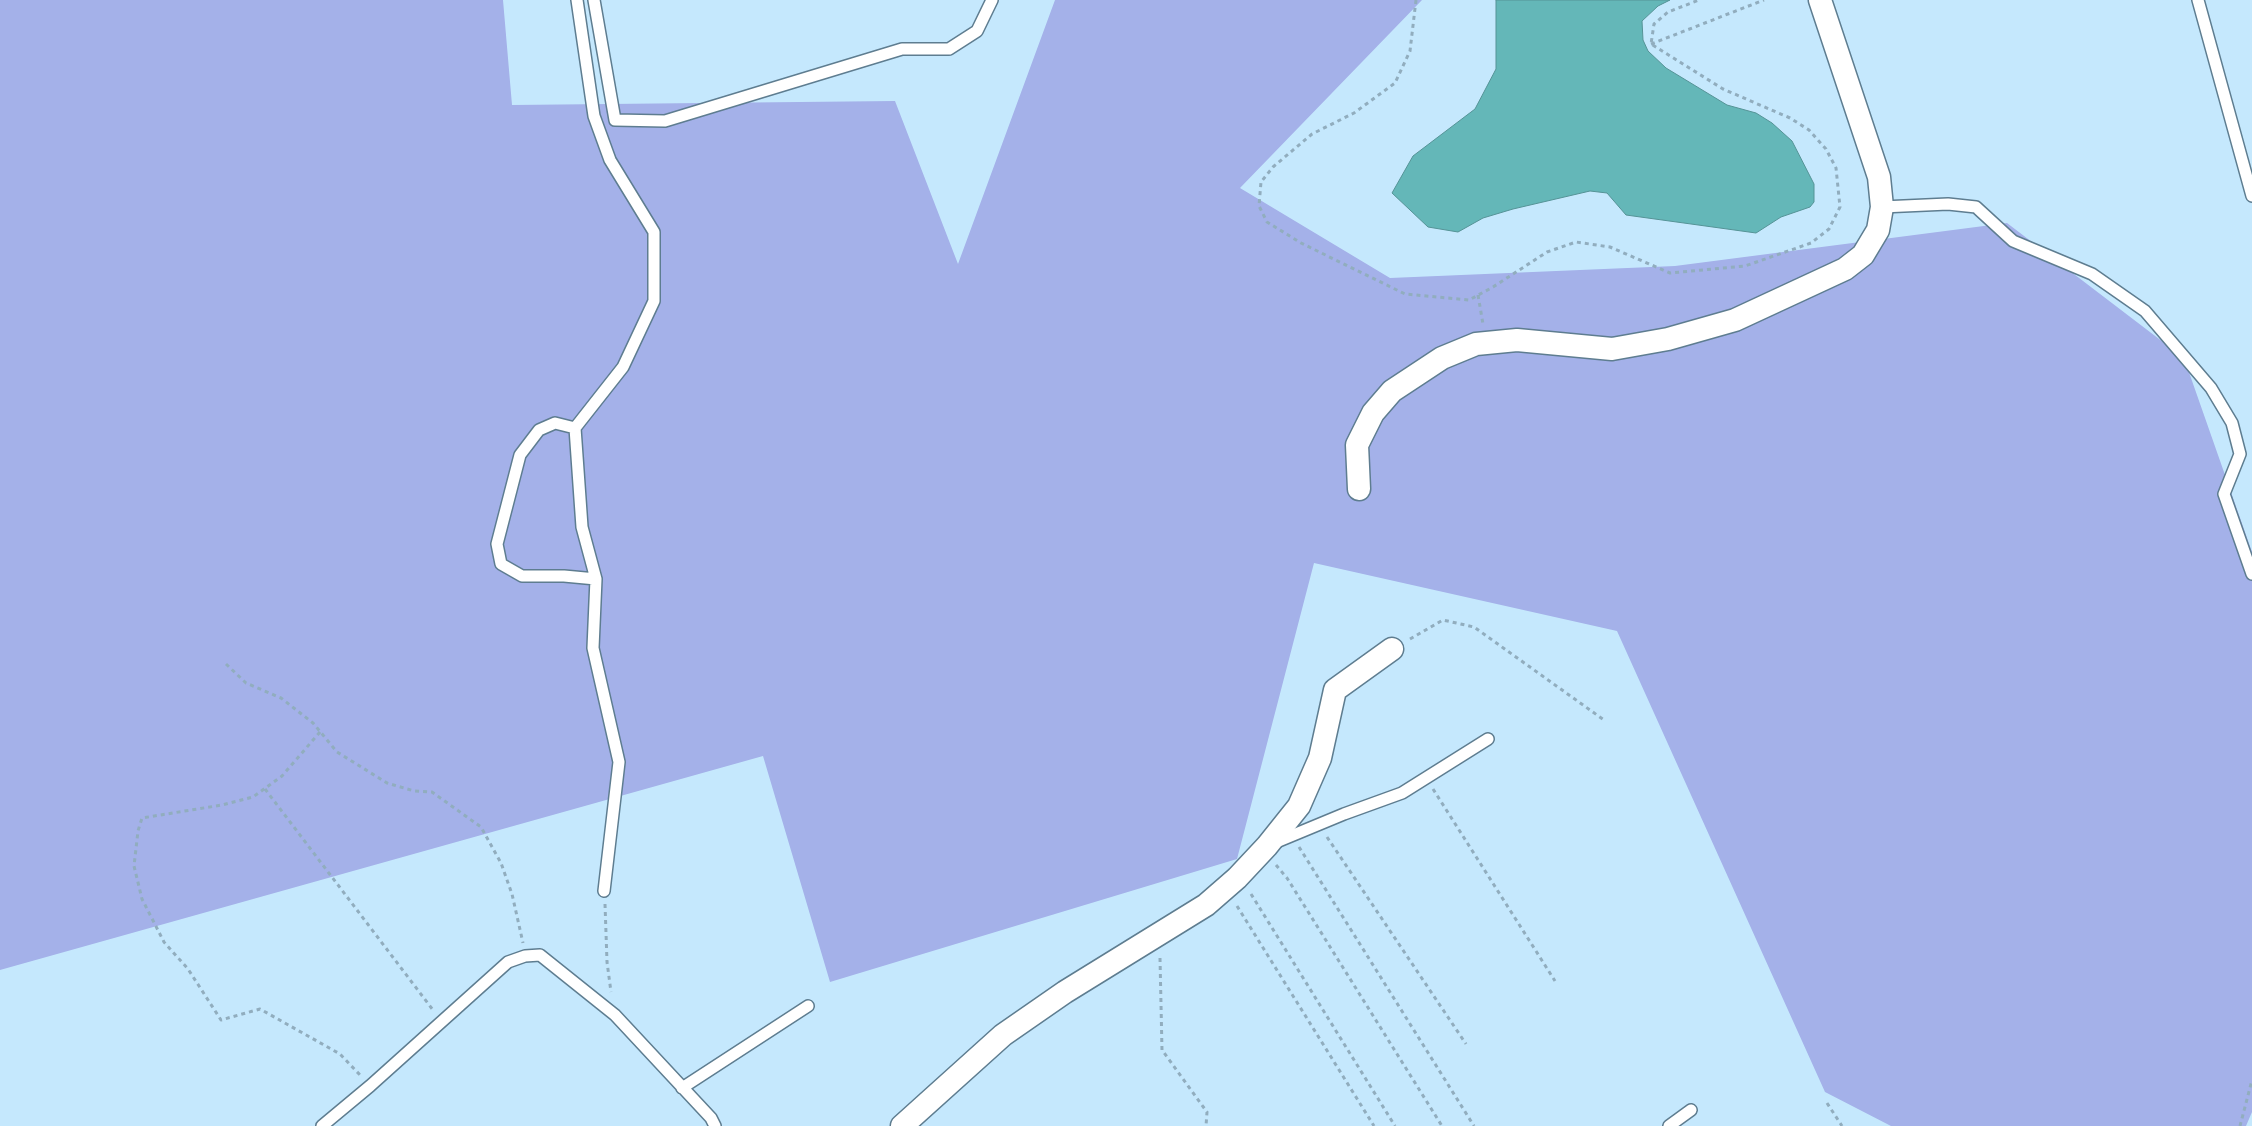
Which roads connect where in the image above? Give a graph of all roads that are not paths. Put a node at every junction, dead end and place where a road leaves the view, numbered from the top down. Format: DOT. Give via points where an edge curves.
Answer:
graph roads {
  1 [pos="577,0"];
  2 [pos="594,0"];
  3 [pos="992,0"];
  4 [pos="1820,0"];
  5 [pos="2198,0"];
  6 [pos="2252,196"];
  7 [pos="1882,207"];
  8 [pos="575,428"];
  9 [pos="1359,489"];
  10 [pos="2252,574"];
  11 [pos="596,579"];
  12 [pos="1392,649"];
  13 [pos="1488,739"];
  14 [pos="1262,851"];
  15 [pos="604,891"];
  16 [pos="808,1006"];
  17 [pos="682,1088"];
  18 [pos="1691,1110"];
  19 [pos="322,1126"];
  20 [pos="715,1126"];
  21 [pos="902,1126"];
  22 [pos="1669,1126"];
  1 -- 8 [label="lane" via="594,116 610,160 654,232 654,301 623,367"];
  2 -- 3 [label="lane" via="615,120 665,121 902,49 949,49 977,31"];
  4 -- 7 [label="street" via="1879,177"];
  5 -- 6 [label="lane"];
  7 -- 9 [label="street" via="1878,230 1863,255 1845,269 1735,320 1668,339 1612,349 1517,340 1476,344 1442,358 1392,392 1373,413 1357,445"];
  7 -- 10 [label="lane" via="1948,204 1976,207 2013,241 2092,274 2145,311 2211,388 2232,424 2240,454 2224,494"];
  8 -- 11 [label="lane" via="582,527"];
  8 -- 11 [label="lane" via="555,423 539,430 520,455 497,544 501,564 522,576"];
  11 -- 15 [label="lane" via="593,648 619,762"];
  12 -- 14 [label="street" via="1335,690 1320,758 1299,806"];
  13 -- 14 [label="lane" via="1402,793"];
  14 -- 21 [label="street" via="1206,905 1064,992 1003,1035"];
  16 -- 17 [label="lane"];
  17 -- 19 [label="lane" via="615,1015 540,955 525,956 508,962"];
  17 -- 20 [label="lane"];
  18 -- 22 [label="lane"];
}
